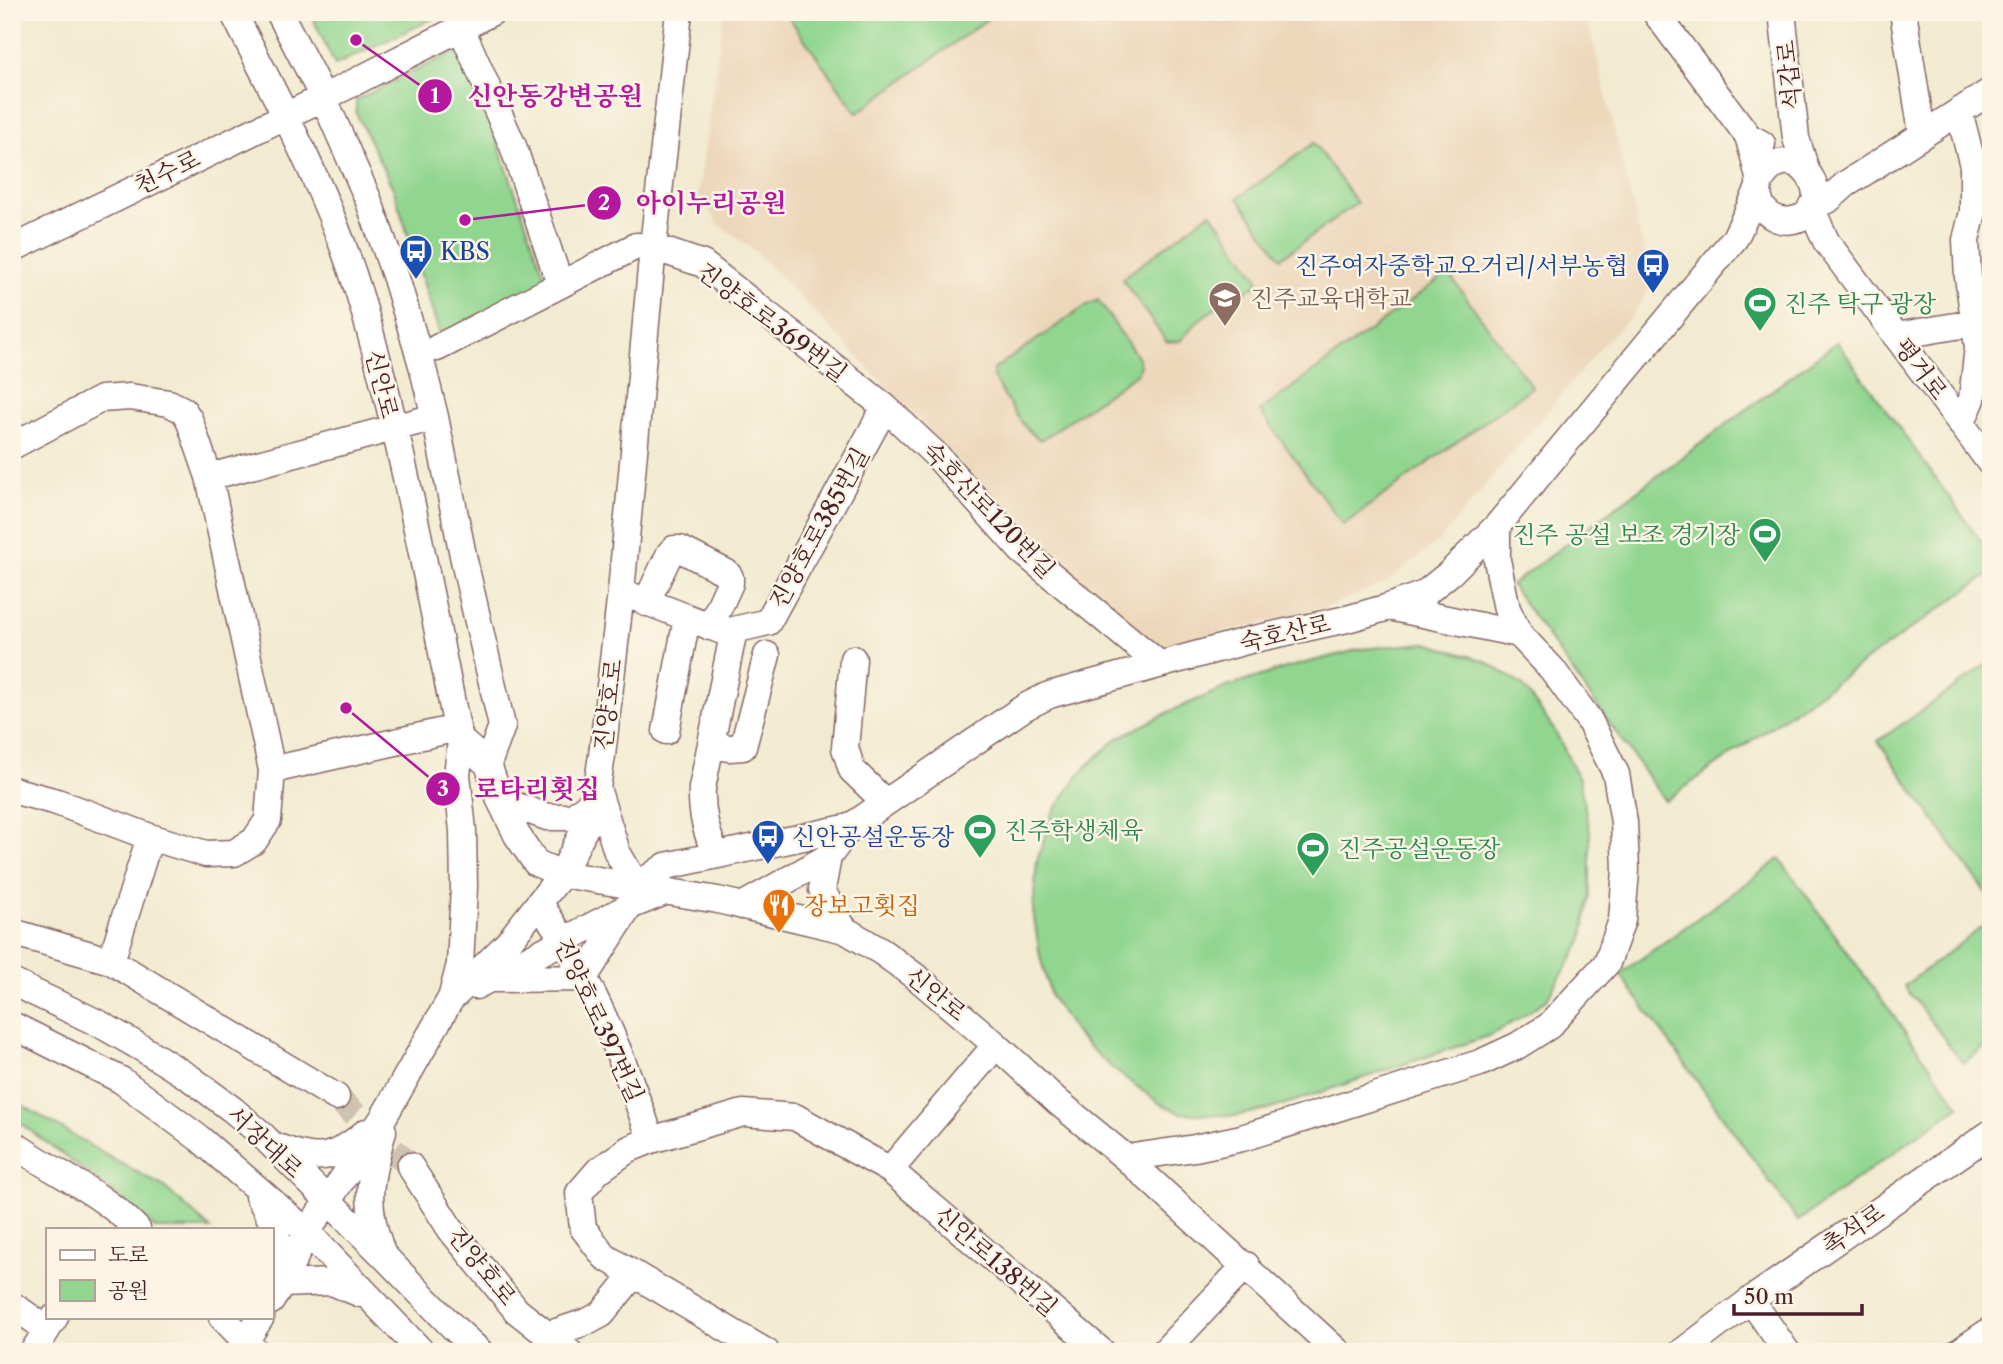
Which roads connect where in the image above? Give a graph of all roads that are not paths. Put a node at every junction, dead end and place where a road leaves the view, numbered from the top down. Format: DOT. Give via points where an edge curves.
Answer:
graph roads {
  1 [pos="233,12"];
  2 [pos="279,12"];
  3 [pos="492,12"];
  4 [pos="679,12"];
  5 [pos="1655,12"];
  6 [pos="1782,12"];
  7 [pos="1903,12"];
  8 [pos="461,28"];
  9 [pos="1991,91"];
  10 [pos="323,97"];
  11 [pos="1959,111"];
  12 [pos="284,116"];
  13 [pos="1922,133"];
  14 [pos="1748,136"];
  15 [pos="1799,162"];
  16 [pos="1846,184"];
  17 [pos="1759,186"];
  18 [pos="1812,206"];
  19 [pos="1982,215"];
  20 [pos="1780,220"];
  21 [pos="1735,237"];
  22 [pos="1826,241"];
  23 [pos="653,247"];
  24 [pos="12,248"];
  25 [pos="560,284"];
  26 [pos="1983,321"];
  27 [pos="1896,336"];
  28 [pos="437,348"];
  29 [pos="885,407"];
  30 [pos="435,417"];
  31 [pos="1961,424"];
  32 [pos="394,429"];
  33 [pos="15,438"];
  34 [pos="1991,464"];
  35 [pos="209,477"];
  36 [pos="1497,526"];
  37 [pos="621,592"];
  38 [pos="646,603"];
  39 [pos="1389,607"];
  40 [pos="711,625"];
  41 [pos="1519,634"];
  42 [pos="767,655"];
  43 [pos="853,659"];
  44 [pos="1159,664"];
  45 [pos="666,731"];
  46 [pos="459,734"];
  47 [pos="711,744"];
  48 [pos="488,764"];
  49 [pos="272,771"];
  50 [pos="12,790"];
  51 [pos="595,794"];
  52 [pos="500,800"];
  53 [pos="885,802"];
  54 [pos="850,827"];
  55 [pos="150,837"];
  56 [pos="716,855"];
  57 [pos="828,856"];
  58 [pos="562,874"];
  59 [pos="634,896"];
  60 [pos="540,903"];
  61 [pos="742,906"];
  62 [pos="845,930"];
  63 [pos="12,933"];
  64 [pos="564,939"];
  65 [pos="111,961"];
  66 [pos="584,978"];
  67 [pos="488,979"];
  68 [pos="12,982"];
  69 [pos="450,1000"];
  70 [pos="16,1030"];
  71 [pos="996,1045"];
  72 [pos="337,1097"];
  73 [pos="387,1112"];
  74 [pos="1991,1133"];
  75 [pos="651,1140"];
  76 [pos="12,1143"];
  77 [pos="273,1146"];
  78 [pos="1126,1158"];
  79 [pos="410,1166"];
  80 [pos="890,1170"];
  81 [pos="246,1177"];
  82 [pos="328,1202"];
  83 [pos="124,1224"];
  84 [pos="307,1232"];
  85 [pos="383,1255"];
  86 [pos="1246,1265"];
  87 [pos="634,1274"];
  88 [pos="277,1292"];
  89 [pos="371,1299"];
  90 [pos="1751,1300"];
  91 [pos="12,1305"];
  92 [pos="223,1318"];
  93 [pos="261,1318"];
  94 [pos="51,1323"];
  95 [pos="1991,1330"];
  96 [pos="547,1335"];
  97 [pos="246,1348"];
  98 [pos="33,1352"];
  99 [pos="422,1352"];
  100 [pos="480,1352"];
  101 [pos="569,1352"];
  102 [pos="766,1352"];
  103 [pos="1102,1352"];
  104 [pos="1164,1352"];
  105 [pos="1338,1352"];
  106 [pos="1682,1352"];
  107 [pos="1787,1352"];
  108 [pos="1959,1352"];
  1 -- 12 [label="street, 신안로"];
  2 -- 10 [label="street, 신안로"];
  3 -- 8 [label="street, 천수로"];
  4 -- 23 [label="street, 진양호로"];
  5 -- 14 [label="street"];
  6 -- 15 [label="street, 석갑로"];
  7 -- 13 [label="street"];
  8 -- 10 [label="street, 천수로"];
  8 -- 25 [label="street" via="513,146"];
  9 -- 11 [label="street"];
  10 -- 12 [label="street, 천수로"];
  10 -- 30 [label="street, 신안로" via="368,199 396,278"];
  11 -- 13 [label="street"];
  11 -- 19 [label="street"];
  12 -- 24 [label="street, 천수로"];
  12 -- 32 [label="street, 신안로" via="331,215 359,293"];
  13 -- 16 [label="street"];
  14 -- 15 [label="street"];
  14 -- 17 [label="street"];
  15 -- 16 [label="street" via="1834,185"];
  15 -- 17 [label="street" via="1772,167"];
  15 -- 18 [label="street" via="1816,191"];
  16 -- 18 [label="street" via="1834,197"];
  17 -- 20 [label="street" via="1763,208"];
  17 -- 21 [label="street"];
  18 -- 20 [label="street" via="1799,218"];
  18 -- 22 [label="street, 평거로"];
  19 -- 26 [label="street" via="1966,240 1968,277"];
  20 -- 21 [label="street"];
  20 -- 22 [label="street"];
  21 -- 36 [label="street, 숙호산로"];
  22 -- 27 [label="street, 평거로"];
  23 -- 25 [label="street" via="636,246"];
  23 -- 29 [label="street, 진양호로369번길" via="703,264"];
  23 -- 37 [label="street, 진양호로"];
  25 -- 28 [label="street"];
  26 -- 27 [label="street"];
  26 -- 31 [label="street" via="1972,399"];
  27 -- 31 [label="street, 평거로"];
  29 -- 40 [label="street, 진양호로385번길" via="768,622"];
  29 -- 44 [label="street, 숙호산로120번길" via="937,456 1022,551"];
  30 -- 32 [label="street"];
  30 -- 48 [label="street, 신안로" via="502,726"];
  31 -- 34 [label="street, 평거로"];
  32 -- 35 [label="street"];
  32 -- 46 [label="street, 신안로"];
  33 -- 35 [label="street" via="101,399 169,402 189,419"];
  35 -- 49 [label="street"];
  36 -- 39 [label="street, 숙호산로" via="1424,594"];
  36 -- 41 [label="street" via="1501,586"];
  37 -- 38 [label="street"];
  37 -- 51 [label="street, 진양호로"];
  38 -- 40 [label="street"];
  38 -- 40 [label="street" via="670,553 680,549 730,577"];
  39 -- 41 [label="street"];
  39 -- 44 [label="street, 숙호산로"];
  40 -- 45 [label="street"];
  40 -- 47 [label="street"];
  41 -- 78 [label="street" via="1589,720 1616,774 1626,870 1622,920 1607,963 1549,1026 1480,1063 1242,1138"];
  42 -- 47 [label="street" via="743,747"];
  43 -- 53 [label="street" via="845,748 852,770"];
  44 -- 53 [label="street, 숙호산로" via="1049,695 1025,707"];
  46 -- 48 [label="street"];
  46 -- 49 [label="street"];
  46 -- 69 [label="street, 신안로" via="464,887 460,964"];
  47 -- 56 [label="street" via="701,808"];
  48 -- 52 [label="street"];
  49 -- 55 [label="street" via="268,820 254,841 234,853 206,853"];
  50 -- 55 [label="street"];
  51 -- 52 [label="street" via="573,817 547,817"];
  51 -- 58 [label="street, 진양호로" via="587,824"];
  51 -- 59 [label="street"];
  52 -- 58 [label="street" via="537,863"];
  53 -- 54 [label="street, 숙호산로"];
  54 -- 56 [label="street"];
  54 -- 57 [label="street, 숙호산로"];
  55 -- 65 [label="street"];
  56 -- 59 [label="street" via="666,866"];
  57 -- 61 [label="street, 숙호산로"];
  57 -- 62 [label="street" via="822,889"];
  58 -- 59 [label="street"];
  58 -- 60 [label="street, 진양호로"];
  59 -- 61 [label="street, 신안로" via="667,891"];
  59 -- 64 [label="street"];
  59 -- 66 [label="street"];
  60 -- 64 [label="street, 진양호로397번길"];
  60 -- 69 [label="street, 진양호로" via="507,944"];
  61 -- 62 [label="street, 신안로"];
  62 -- 71 [label="street, 신안로" via="920,980"];
  63 -- 65 [label="street"];
  64 -- 66 [label="street, 진양호로397번길"];
  64 -- 67 [label="street"];
  65 -- 72 [label="street"];
  66 -- 67 [label="street"];
  66 -- 75 [label="street, 진양호로397번길" via="629,1074"];
  67 -- 69 [label="street"];
  68 -- 77 [label="street, 서장대로" via="156,1057 233,1110"];
  69 -- 73 [label="street, 진양호로"];
  70 -- 81 [label="street, 서장대로" via="121,1080"];
  71 -- 78 [label="street, 신안로"];
  71 -- 80 [label="street"];
  73 -- 77 [label="street" via="344,1149 328,1156 308,1158"];
  73 -- 82 [label="street, 진양호로"];
  73 -- 85 [label="street" via="370,1190 371,1221"];
  74 -- 90 [label="street, 촉석로"];
  75 -- 80 [label="street, 신안로138번길" via="743,1113 795,1117"];
  75 -- 87 [label="street, 신안로138번길" via="598,1171 579,1193 583,1228 605,1257"];
  76 -- 83 [label="street" via="98,1194"];
  77 -- 82 [label="street, 서장대로"];
  78 -- 86 [label="street, 신안로"];
  79 -- 96 [label="street, 진양호로" via="468,1251 517,1311"];
  80 -- 103 [label="street, 신안로138번길"];
  81 -- 84 [label="street, 서장대로"];
  81 -- 88 [label="street" via="270,1215 279,1240"];
  82 -- 84 [label="street, 진양호로"];
  82 -- 85 [label="street, 서장대로"];
  84 -- 88 [label="street, 진양호로"];
  84 -- 89 [label="street, 서장대로"];
  85 -- 100 [label="street, 서장대로"];
  86 -- 104 [label="street"];
  86 -- 105 [label="street, 신안로"];
  87 -- 96 [label="street" via="602,1314"];
  87 -- 102 [label="street, 신안로138번길"];
  88 -- 89 [label="street" via="332,1282"];
  89 -- 99 [label="street, 서장대로"];
  90 -- 106 [label="street, 촉석로"];
  90 -- 107 [label="street"];
  91 -- 94 [label="street"];
  92 -- 97 [label="street"];
  93 -- 97 [label="street"];
  94 -- 98 [label="street"];
  95 -- 108 [label="street"];
  96 -- 101 [label="street, 진양호로"];
}
